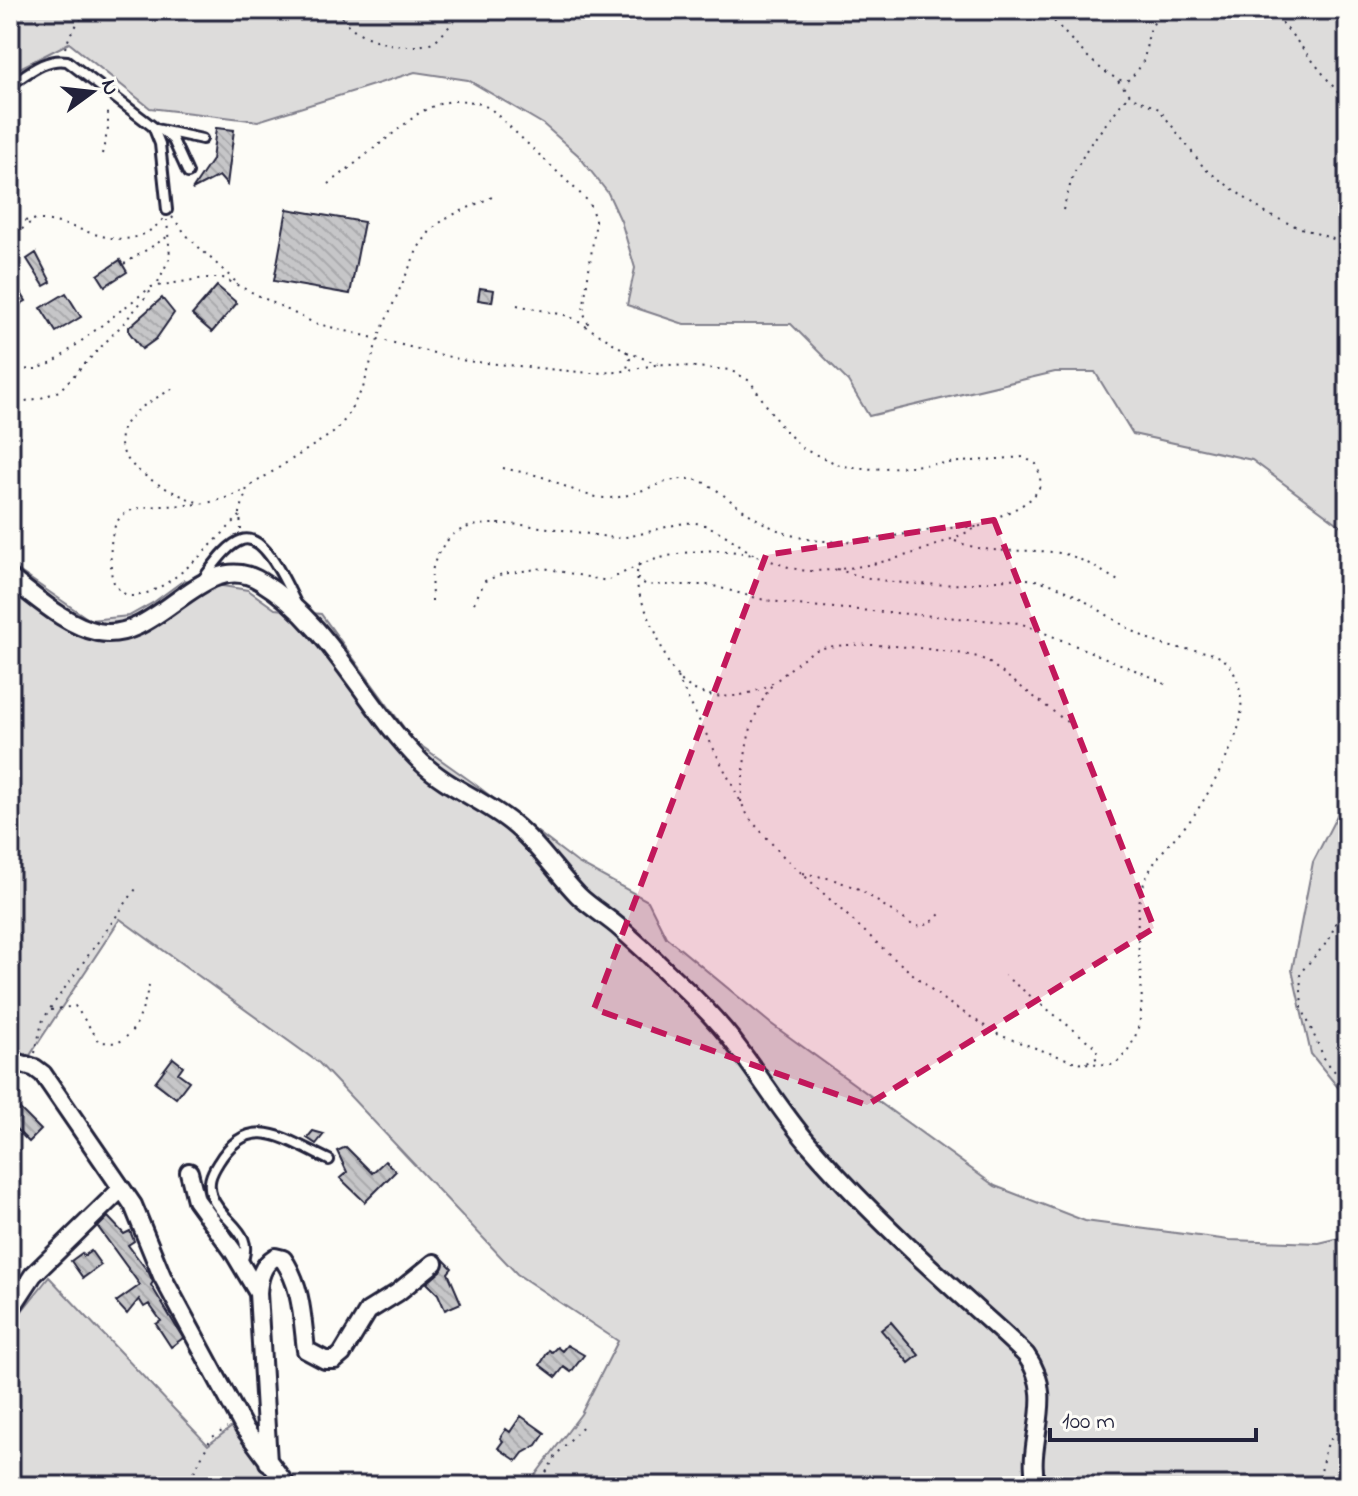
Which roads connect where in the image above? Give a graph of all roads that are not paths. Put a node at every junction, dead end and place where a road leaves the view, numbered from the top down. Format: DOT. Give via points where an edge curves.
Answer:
graph roads {
  1 [pos="10,85"];
  2 [pos="159,130"];
  3 [pos="202,139"];
  4 [pos="188,173"];
  5 [pos="167,210"];
  6 [pos="10,578"];
  7 [pos="191,593"];
  8 [pos="305,618"];
  9 [pos="10,1060"];
  10 [pos="329,1160"];
  11 [pos="189,1172"];
  12 [pos="121,1189"];
  13 [pos="434,1263"];
  14 [pos="241,1264"];
  15 [pos="258,1293"];
  16 [pos="10,1310"];
  17 [pos="268,1462"];
  18 [pos="287,1486"];
  19 [pos="1036,1486"];
  1 -- 2 [label="lane" via="60,60 76,66"];
  2 -- 3 [label="lane"];
  2 -- 4 [label="lane" via="173,140"];
  2 -- 5 [label="lane"];
  6 -- 7 [label="street" via="72,622 109,633 148,620"];
  7 -- 8 [label="street" via="219,576 245,574"];
  7 -- 8 [label="lane" via="241,540 254,540"];
  8 -- 19 [label="street" via="420,761 519,829 581,898 666,970 724,1030 808,1144 1026,1355 1041,1388"];
  9 -- 12 [label="street" via="43,1074"];
  10 -- 14 [label="lane" via="269,1133 248,1134 229,1146 209,1185 213,1199 245,1241"];
  11 -- 14 [label="street" via="196,1200"];
  12 -- 16 [label="street" via="33,1275"];
  12 -- 17 [label="street" via="162,1276 244,1428"];
  13 -- 15 [label="street" via="368,1311 335,1360 306,1350 297,1282 283,1259 269,1261"];
  14 -- 15 [label="street"];
  15 -- 17 [label="street"];
  17 -- 18 [label="street"];
}
